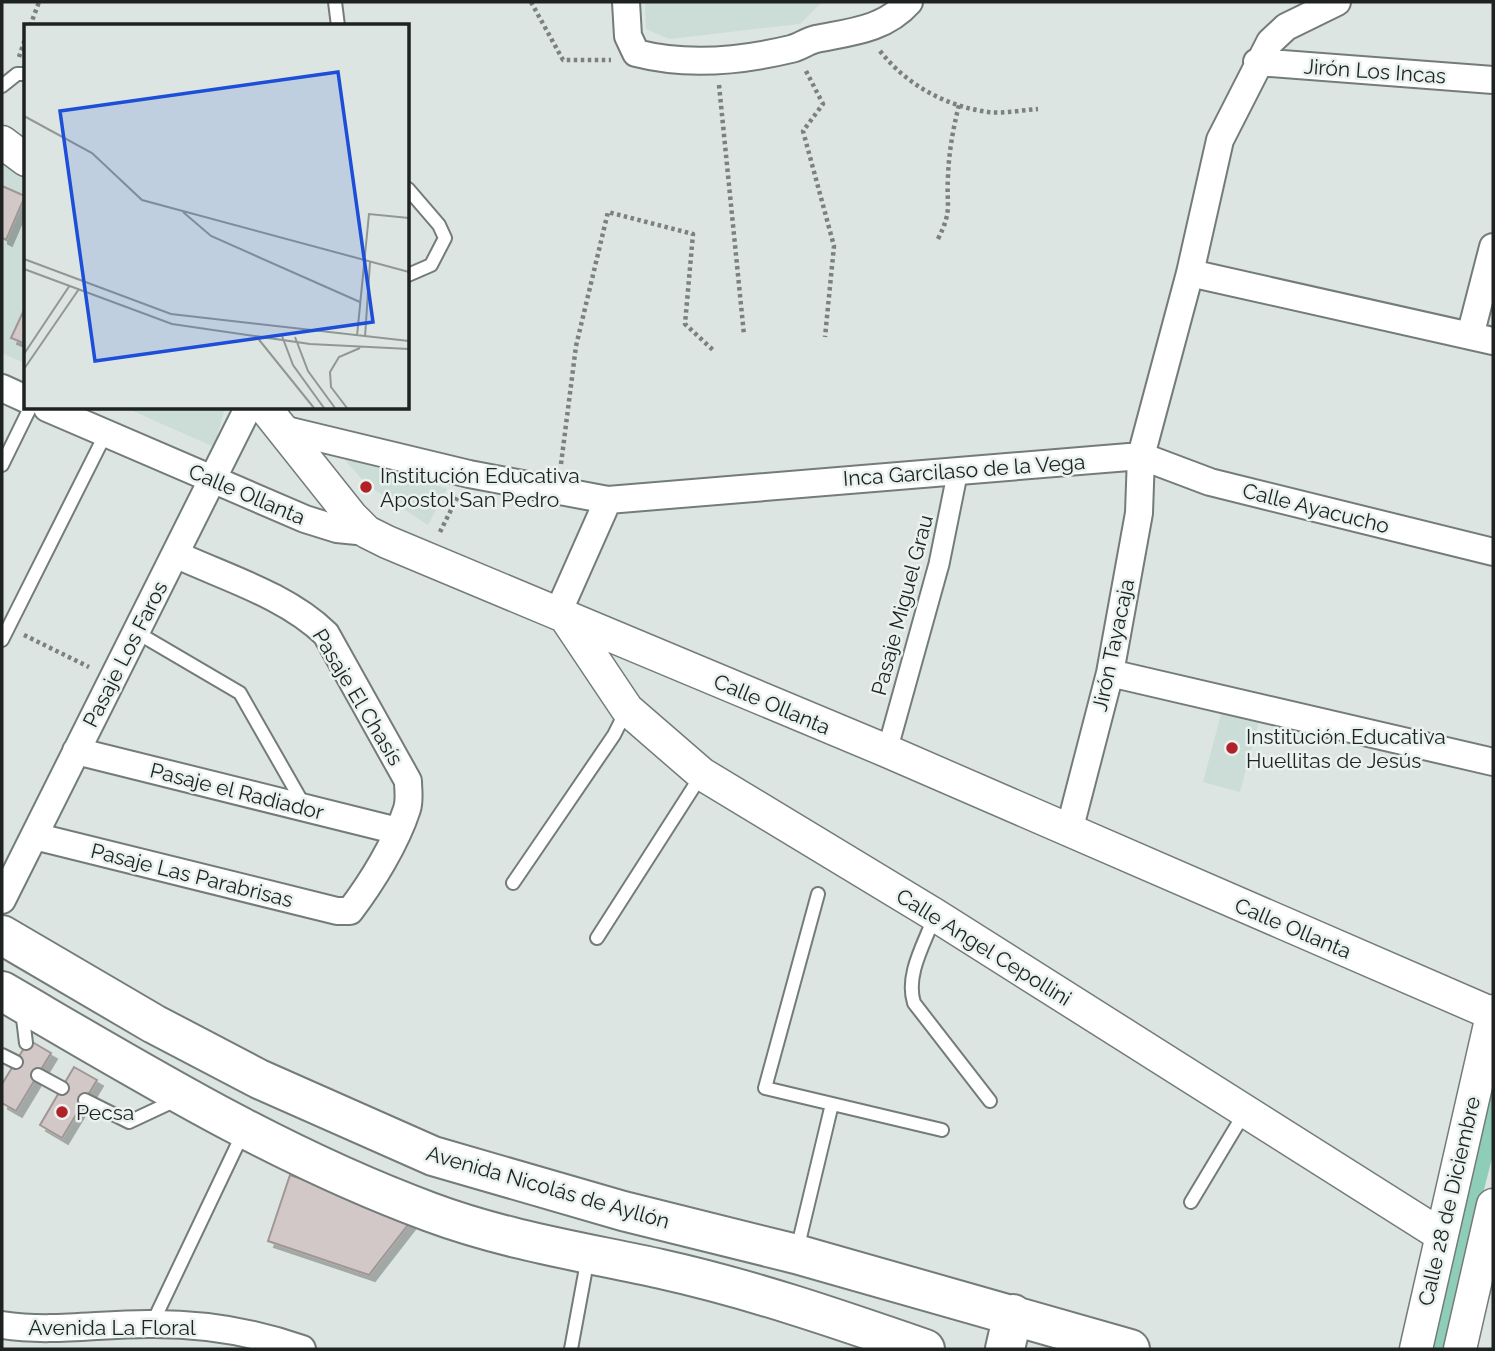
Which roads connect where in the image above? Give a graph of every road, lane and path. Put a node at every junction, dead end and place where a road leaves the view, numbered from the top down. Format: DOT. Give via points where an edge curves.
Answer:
graph roads {
  1 [pos="39,2"];
  2 [pos="335,2"];
  3 [pos="531,2"];
  4 [pos="626,2"];
  5 [pos="909,2"];
  6 [pos="1337,2"];
  7 [pos="31,24"];
  8 [pos="338,24"];
  9 [pos="867,29"];
  10 [pos="794,48"];
  11 [pos="636,53"];
  12 [pos="717,60"];
  13 [pos="1258,62"];
  14 [pos="24,74"];
  15 [pos="1493,80"];
  16 [pos="2,86"];
  17 [pos="959,105"];
  18 [pos="1038,109"];
  19 [pos="2,142"];
  20 [pos="24,158"];
  21 [pos="410,191"];
  22 [pos="938,240"];
  23 [pos="1493,247"];
  24 [pos="1190,273"];
  25 [pos="410,274"];
  26 [pos="744,335"];
  27 [pos="825,337"];
  28 [pos="1482,339"];
  29 [pos="714,351"];
  30 [pos="2,388"];
  31 [pos="24,398"];
  32 [pos="29,410"];
  33 [pos="52,410"];
  34 [pos="247,410"];
  35 [pos="273,419"];
  36 [pos="106,433"];
  37 [pos="1141,456"];
  38 [pos="2,465"];
  39 [pos="958,470"];
  40 [pos="469,474"];
  41 [pos="212,479"];
  42 [pos="558,490"];
  43 [pos="608,499"];
  44 [pos="367,532"];
  45 [pos="1493,552"];
  46 [pos="174,554"];
  47 [pos="426,561"];
  48 [pos="561,616"];
  49 [pos="8,627"];
  50 [pos="136,632"];
  51 [pos="2,640"];
  52 [pos="1110,673"];
  53 [pos="113,678"];
  54 [pos="627,709"];
  55 [pos="76,751"];
  56 [pos="887,751"];
  57 [pos="1493,762"];
  58 [pos="702,774"];
  59 [pos="305,808"];
  60 [pos="397,831"];
  61 [pos="1069,831"];
  62 [pos="34,836"];
  63 [pos="513,883"];
  64 [pos="818,894"];
  65 [pos="2,900"];
  66 [pos="350,911"];
  67 [pos="935,915"];
  68 [pos="2,935"];
  69 [pos="597,938"];
  70 [pos="11,997"];
  71 [pos="1493,1013"];
  72 [pos="26,1044"];
  73 [pos="2,1055"];
  74 [pos="16,1062"];
  75 [pos="38,1074"];
  76 [pos="62,1088"];
  77 [pos="183,1096"];
  78 [pos="85,1100"];
  79 [pos="990,1101"];
  80 [pos="832,1104"];
  81 [pos="1245,1112"];
  82 [pos="244,1130"];
  83 [pos="942,1130"];
  84 [pos="1191,1202"];
  85 [pos="1493,1205"];
  86 [pos="1441,1235"];
  87 [pos="796,1254"];
  88 [pos="588,1255"];
  89 [pos="152,1324"];
  90 [pos="2,1325"];
  91 [pos="1009,1332"];
  92 [pos="869,1338"];
  93 [pos="1080,1343"];
  94 [pos="302,1349"];
  95 [pos="571,1349"];
  96 [pos="925,1349"];
  97 [pos="1130,1349"];
  98 [pos="1416,1349"];
  99 [pos="1460,1349"];
  1 -- 7 [label="path"];
  2 -- 8 [label="lane"];
  3 -- 11 [label="path" via="563,60 617,60"];
  4 -- 11 [label="street" via="628,36"];
  5 -- 9 [label="street"];
  6 -- 13 [label="street" via="1286,27"];
  9 -- 10 [label="street" via="813,39"];
  9 -- 17 [label="path" via="881,53 912,84"];
  10 -- 12 [label="street"];
  10 -- 27 [label="path" via="823,104 803,131 834,246"];
  11 -- 12 [label="street" via="659,59"];
  12 -- 26 [label="path"];
  13 -- 15 [label="street, Jirón Los Incas"];
  13 -- 24 [label="street" via="1220,140"];
  14 -- 16 [label="lane"];
  17 -- 18 [label="path" via="989,113"];
  17 -- 22 [label="path" via="947,180 949,216"];
  19 -- 20 [label="street"];
  21 -- 25 [label="lane" via="445,238 431,265"];
  23 -- 28 [label="street"];
  24 -- 28 [label="street"];
  24 -- 37 [label="street"];
  29 -- 42 [label="path" via="685,324 693,234 608,212 576,346"];
  30 -- 31 [label="street"];
  32 -- 38 [label="lane"];
  33 -- 36 [label="street, Calle Ollanta"];
  34 -- 41 [label="street, Pasaje Los Faros"];
  35 -- 40 [label="street, Inca Garcilaso de la Vega"];
  35 -- 44 [label="street"];
  36 -- 41 [label="street, Calle Ollanta"];
  36 -- 49 [label="lane"];
  37 -- 39 [label="street, Inca Garcilaso de la Vega"];
  37 -- 45 [label="street, Calle Ayacucho" via="1210,482"];
  37 -- 52 [label="street, Jirón Tayacaja" via="1139,513"];
  39 -- 43 [label="street, Inca Garcilaso de la Vega"];
  39 -- 56 [label="street, Pasaje Miguel Grau" via="939,565"];
  40 -- 42 [label="street, Inca Garcilaso de la Vega"];
  40 -- 47 [label="path"];
  41 -- 44 [label="street, Calle Ollanta" via="305,519"];
  41 -- 46 [label="street, Pasaje Los Faros"];
  42 -- 43 [label="street, Inca Garcilaso de la Vega"];
  43 -- 48 [label="street"];
  44 -- 47 [label="street, Calle Ollanta"];
  46 -- 50 [label="street, Pasaje Los Faros"];
  46 -- 60 [label="street, Pasaje El Chasís" via="299,612 326,634 408,781 408,806"];
  47 -- 48 [label="street, Calle Ollanta"];
  48 -- 54 [label="street, Calle Angel Cepollini"];
  48 -- 56 [label="street, Calle Ollanta"];
  49 -- 51 [label="lane"];
  49 -- 53 [label="path"];
  50 -- 53 [label="street, Pasaje Los Faros"];
  50 -- 59 [label="lane" via="240,693"];
  52 -- 57 [label="street"];
  52 -- 61 [label="street, Jirón Tayacaja"];
  53 -- 55 [label="street, Pasaje Los Faros"];
  54 -- 58 [label="street, Calle Angel Cepollini"];
  54 -- 63 [label="lane"];
  55 -- 59 [label="street, Pasaje el Radiador"];
  55 -- 62 [label="street, Pasaje Los Faros"];
  56 -- 61 [label="street, Calle Ollanta"];
  58 -- 67 [label="street, Calle Angel Cepollini"];
  58 -- 69 [label="lane"];
  59 -- 60 [label="street, Pasaje el Radiador"];
  60 -- 66 [label="street, Pasaje El Chasís"];
  61 -- 71 [label="street, Calle Ollanta"];
  62 -- 65 [label="street, Pasaje Los Faros"];
  62 -- 66 [label="street, Pasaje Las Parabrisas"];
  64 -- 80 [label="lane" via="765,1088"];
  67 -- 79 [label="lane" via="912,975 912,997"];
  67 -- 81 [label="street, Calle Angel Cepollini"];
  68 -- 87 [label="main road, Avenida Nicolás de Ayllón" via="258,1079 433,1156 623,1211"];
  70 -- 72 [label="lane"];
  70 -- 77 [label="main road"];
  71 -- 86 [label="street, Calle 28 de Diciembre"];
  73 -- 74 [label="lane"];
  75 -- 76 [label="lane"];
  77 -- 78 [label="lane" via="129,1122"];
  77 -- 82 [label="main road"];
  80 -- 83 [label="lane"];
  80 -- 87 [label="lane"];
  81 -- 84 [label="lane"];
  81 -- 86 [label="street, Calle Angel Cepollini"];
  82 -- 88 [label="main road" via="432,1213"];
  82 -- 89 [label="lane"];
  85 -- 99 [label="street, Calle 28 de Diciembre"];
  86 -- 98 [label="street, Calle 28 de Diciembre"];
  87 -- 91 [label="main road, Avenida Nicolás de Ayllón"];
  88 -- 92 [label="main road" via="727,1285"];
  88 -- 95 [label="lane"];
  89 -- 90 [label="street, Avenida La Floral" via="84,1329"];
  89 -- 94 [label="street, Avenida La Floral" via="259,1333"];
  91 -- 93 [label="main road, Avenida Nicolás de Ayllón"];
  92 -- 96 [label="main road"];
  93 -- 97 [label="main road, Avenida Nicolás de Ayllón"];
}
